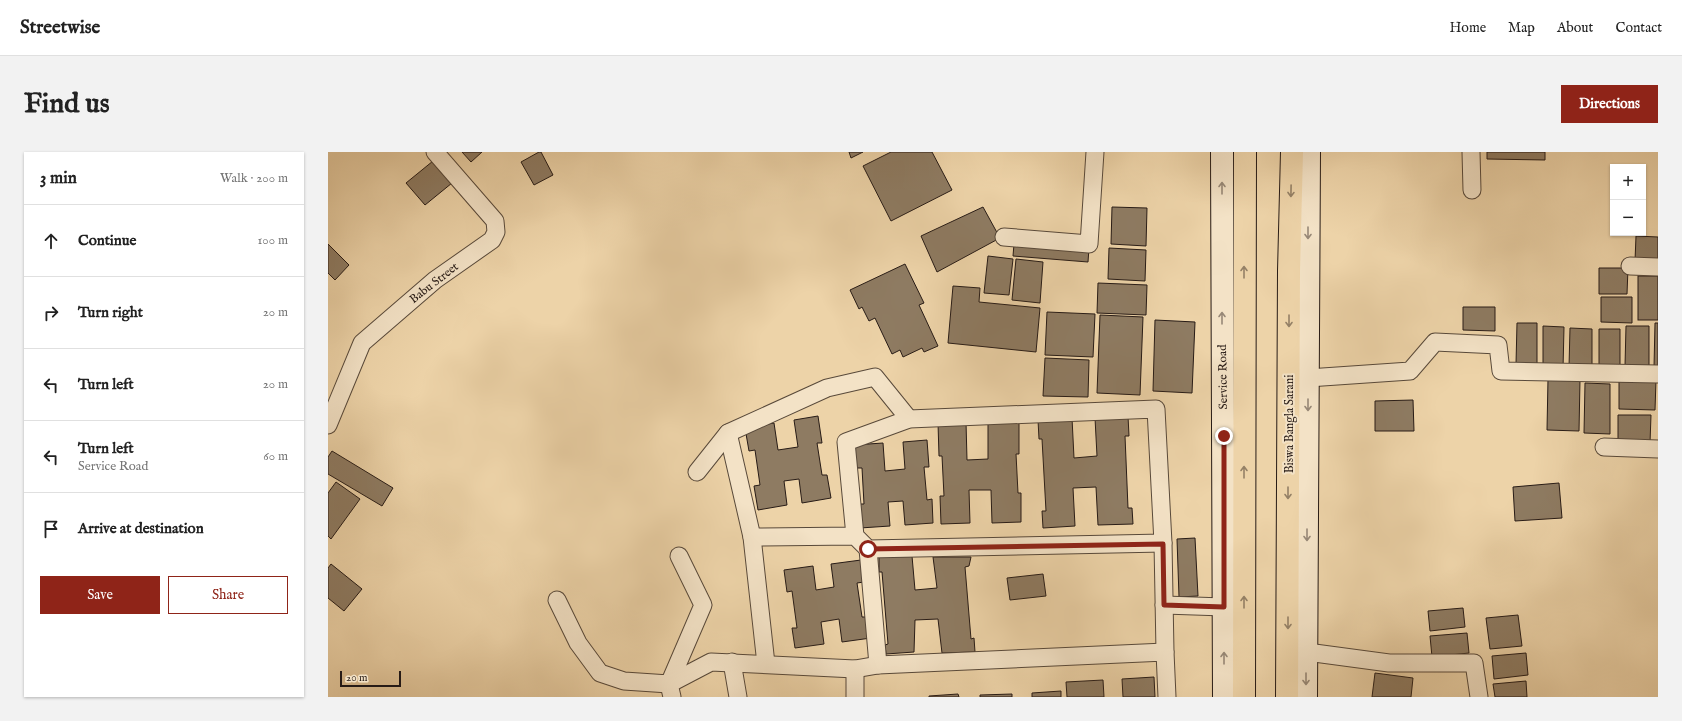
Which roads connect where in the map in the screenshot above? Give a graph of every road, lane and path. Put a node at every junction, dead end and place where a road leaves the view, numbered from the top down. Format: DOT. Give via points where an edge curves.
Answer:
graph roads {
  1 [pos="435,152"];
  2 [pos="1095,152"];
  3 [pos="1222,152"];
  4 [pos="1244,152"];
  5 [pos="1292,152"];
  6 [pos="1309,152"];
  7 [pos="1472,152"];
  8 [pos="1472,190"];
  9 [pos="1004,237"];
  10 [pos="1630,266"];
  11 [pos="1658,267"];
  12 [pos="1658,374"];
  13 [pos="1308,378"];
  14 [pos="909,419"];
  15 [pos="328,425"];
  16 [pos="728,433"];
  17 [pos="1604,447"];
  18 [pos="1658,449"];
  19 [pos="697,472"];
  20 [pos="856,536"];
  21 [pos="752,537"];
  22 [pos="1163,544"];
  23 [pos="868,549"];
  24 [pos="679,556"];
  25 [pos="557,600"];
  26 [pos="1164,605"];
  27 [pos="1224,607"];
  28 [pos="1165,652"];
  29 [pos="1307,652"];
  30 [pos="732,662"];
  31 [pos="766,664"];
  32 [pos="878,665"];
  33 [pos="855,669"];
  34 [pos="670,690"];
  35 [pos="738,697"];
  36 [pos="855,697"];
  37 [pos="1168,697"];
  38 [pos="1224,697"];
  39 [pos="1244,697"];
  40 [pos="1287,697"];
  41 [pos="1306,697"];
  42 [pos="1479,697"];
  1 -- 15 [label="street, Babu Street" via="495,221 496,232 492,240 435,280 362,343"];
  2 -- 9 [label="street" via="1089,244"];
  27 -- 3 [label="street, Service Road, one-way"];
  39 -- 4 [label="main road, one-way"];
  5 -- 40 [label="main road, Biswa Bangla Sarani, one-way"];
  6 -- 13 [label="street, one-way"];
  7 -- 8 [label="street"];
  10 -- 11 [label="street"];
  12 -- 13 [label="street" via="1501,371 1498,345 1436,342 1410,372"];
  13 -- 29 [label="street, one-way"];
  14 -- 16 [label="street" via="875,377 827,388"];
  14 -- 20 [label="street" via="846,442"];
  14 -- 22 [label="street" via="1156,409"];
  16 -- 19 [label="street"];
  16 -- 21 [label="street"];
  17 -- 18 [label="street"];
  20 -- 21 [label="street"];
  20 -- 23 [label="street"];
  21 -- 31 [label="street"];
  22 -- 23 [label="street"];
  22 -- 26 [label="street"];
  23 -- 32 [label="street"];
  24 -- 34 [label="street" via="703,605"];
  25 -- 34 [label="street" via="578,643 600,673 624,681"];
  26 -- 27 [label="street"];
  26 -- 28 [label="street"];
  38 -- 27 [label="street, Service Road, one-way"];
  28 -- 32 [label="street"];
  28 -- 37 [label="street"];
  29 -- 41 [label="street, one-way"];
  29 -- 42 [label="street" via="1389,663 1474,663"];
  30 -- 31 [label="street"];
  30 -- 34 [label="street" via="711,662"];
  30 -- 35 [label="street"];
  31 -- 33 [label="street"];
  32 -- 33 [label="street"];
  33 -- 36 [label="street"];
}
